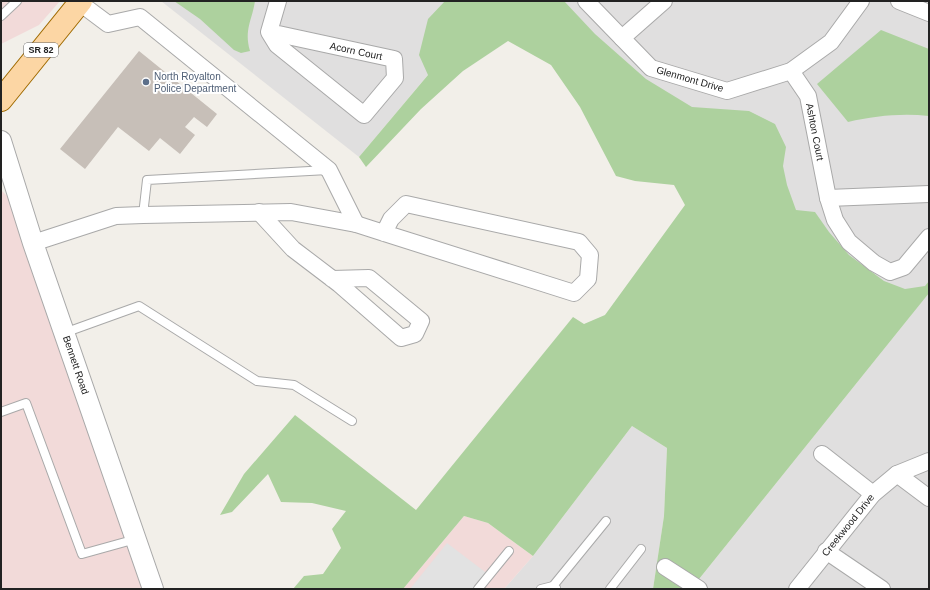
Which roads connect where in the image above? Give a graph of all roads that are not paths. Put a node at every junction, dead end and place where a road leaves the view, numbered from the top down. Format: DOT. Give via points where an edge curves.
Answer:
graph roads {
  1 [pos="17,1"];
  2 [pos="278,1"];
  3 [pos="586,1"];
  4 [pos="664,1"];
  5 [pos="861,1"];
  6 [pos="899,1"];
  7 [pos="80,2"];
  8 [pos="929,13"];
  9 [pos="1,16"];
  10 [pos="269,32"];
  11 [pos="622,38"];
  12 [pos="792,71"];
  13 [pos="1,100"];
  14 [pos="1,141"];
  15 [pos="329,170"];
  16 [pos="8,180"];
  17 [pos="929,194"];
  18 [pos="828,198"];
  19 [pos="259,212"];
  20 [pos="143,215"];
  21 [pos="356,224"];
  22 [pos="384,233"];
  23 [pos="929,237"];
  24 [pos="33,243"];
  25 [pos="332,279"];
  26 [pos="64,333"];
  27 [pos="1,412"];
  28 [pos="352,421"];
  29 [pos="822,454"];
  30 [pos="929,461"];
  31 [pos="897,474"];
  32 [pos="873,494"];
  33 [pos="929,498"];
  34 [pos="606,521"];
  35 [pos="136,539"];
  36 [pos="641,550"];
  37 [pos="826,551"];
  38 [pos="509,552"];
  39 [pos="665,567"];
  40 [pos="555,587"];
  41 [pos="153,589"];
  42 [pos="478,589"];
  43 [pos="541,589"];
  44 [pos="610,589"];
  45 [pos="699,589"];
  46 [pos="798,589"];
  47 [pos="882,589"];
  1 -- 9 [label="lane"];
  2 -- 10 [label="street"];
  3 -- 11 [label="street, Glenmont Drive"];
  4 -- 11 [label="street"];
  5 -- 12 [label="street, Glenmont Drive" via="830,42"];
  6 -- 8 [label="street"];
  7 -- 13 [label="main road, SR 82"];
  7 -- 15 [label="street" via="108,24 140,17"];
  10 -- 10 [label="street, Acorn Court" via="276,45 364,115 395,78 394,59"];
  11 -- 12 [label="street, Glenmont Drive" via="651,68 726,90"];
  12 -- 18 [label="street, Ashton Court" via="808,96"];
  14 -- 16 [label="street, Bennett Road"];
  15 -- 20 [label="lane" via="147,180"];
  15 -- 21 [label="street"];
  16 -- 24 [label="street, Bennett Road"];
  17 -- 18 [label="street"];
  18 -- 23 [label="street, Ashton Court" via="835,220 849,242 874,263 890,272 904,267"];
  19 -- 20 [label="street"];
  19 -- 21 [label="street" via="291,212"];
  19 -- 25 [label="street" via="293,249"];
  20 -- 24 [label="street" via="116,216"];
  21 -- 22 [label="street"];
  22 -- 22 [label="street" via="574,293 588,279 590,255 579,242 406,204 391,219"];
  24 -- 26 [label="street, Bennett Road"];
  25 -- 25 [label="street" via="401,338 415,334 421,321 369,278"];
  26 -- 28 [label="lane" via="139,306 257,381 294,385"];
  26 -- 35 [label="street, Bennett Road"];
  27 -- 35 [label="lane" via="26,403 82,554"];
  29 -- 32 [label="street"];
  30 -- 31 [label="street, Creekwood Drive"];
  31 -- 32 [label="street, Creekwood Drive"];
  31 -- 33 [label="street"];
  32 -- 37 [label="street, Creekwood Drive"];
  34 -- 40 [label="lane"];
  35 -- 41 [label="street, Bennett Road"];
  36 -- 44 [label="lane"];
  37 -- 46 [label="street, Creekwood Drive"];
  37 -- 47 [label="street"];
  38 -- 42 [label="lane"];
  39 -- 45 [label="street"];
  40 -- 43 [label="lane"];
}
